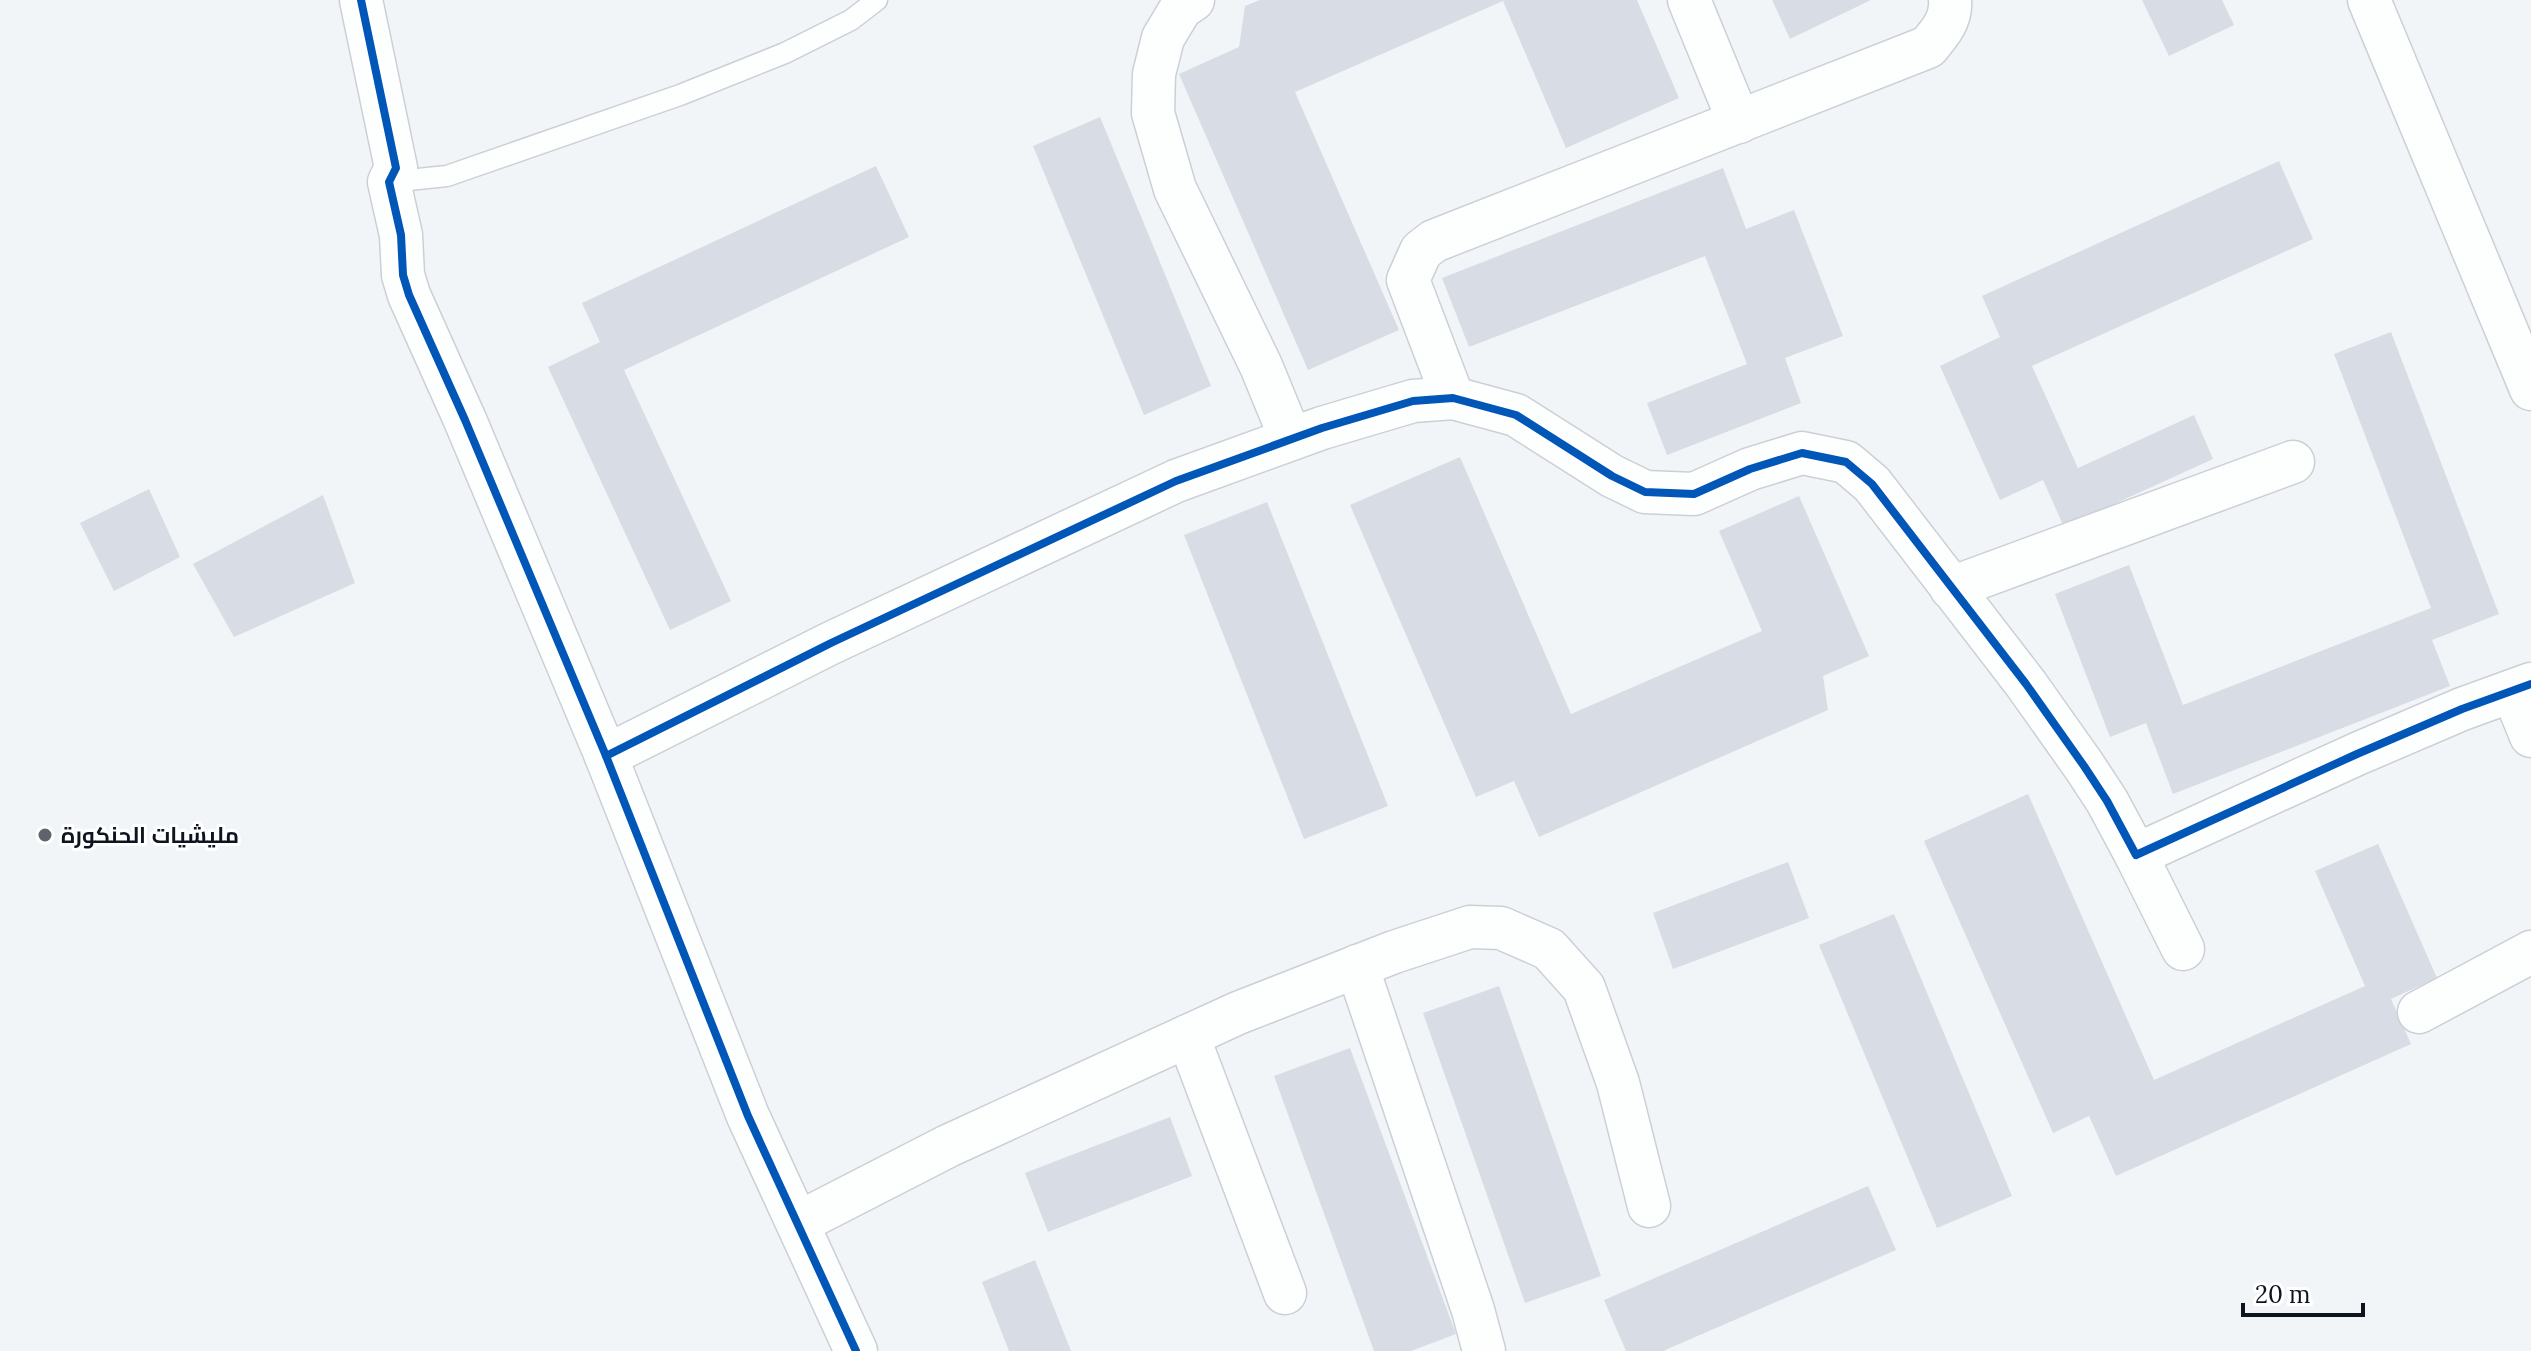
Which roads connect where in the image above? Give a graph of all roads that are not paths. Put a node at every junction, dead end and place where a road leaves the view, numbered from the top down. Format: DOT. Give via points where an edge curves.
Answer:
graph roads {
  1 [pos="361,0"];
  2 [pos="877,0"];
  3 [pos="1193,0"];
  4 [pos="1689,0"];
  5 [pos="1950,0"];
  6 [pos="2369,0"];
  7 [pos="1739,122"];
  8 [pos="389,182"];
  9 [pos="2531,389"];
  10 [pos="1453,398"];
  11 [pos="1291,439"];
  12 [pos="2293,462"];
  13 [pos="1951,588"];
  14 [pos="2522,688"];
  15 [pos="2531,736"];
  16 [pos="606,756"];
  17 [pos="2136,855"];
  18 [pos="2183,949"];
  19 [pos="2531,952"];
  20 [pos="1357,966"];
  21 [pos="2419,1012"];
  22 [pos="1188,1036"];
  23 [pos="1649,1206"];
  24 [pos="798,1223"];
  25 [pos="1285,1293"];
  26 [pos="856,1351"];
  27 [pos="1484,1351"];
  1 -- 8 [label="street" via="396,168"];
  2 -- 8 [label="lane" via="851,20 785,53 680,95 447,176"];
  3 -- 11 [label="street" via="1181,8 1163,38 1154,74 1153,113 1175,189"];
  4 -- 7 [label="street"];
  5 -- 7 [label="street" via="1947,20 1928,47"];
  6 -- 9 [label="street"];
  7 -- 10 [label="street" via="1434,241 1421,251 1408,280"];
  8 -- 16 [label="street" via="409,295"];
  10 -- 11 [label="street" via="1413,401"];
  10 -- 13 [label="street" via="1516,415 1645,492 1694,494 1802,453 1846,462 1872,484"];
  11 -- 16 [label="street" via="1176,481 831,643"];
  12 -- 13 [label="street"];
  13 -- 17 [label="street" via="2084,766"];
  14 -- 15 [label="street"];
  14 -- 17 [label="street" via="2357,754"];
  16 -- 24 [label="street" via="748,1116"];
  17 -- 18 [label="street"];
  19 -- 21 [label="street"];
  20 -- 22 [label="street"];
  20 -- 23 [label="street" via="1470,927 1501,928 1549,949 1584,988 1618,1083"];
  20 -- 27 [label="street"];
  22 -- 24 [label="street" via="948,1146"];
  22 -- 25 [label="street"];
  24 -- 26 [label="street"];
}
